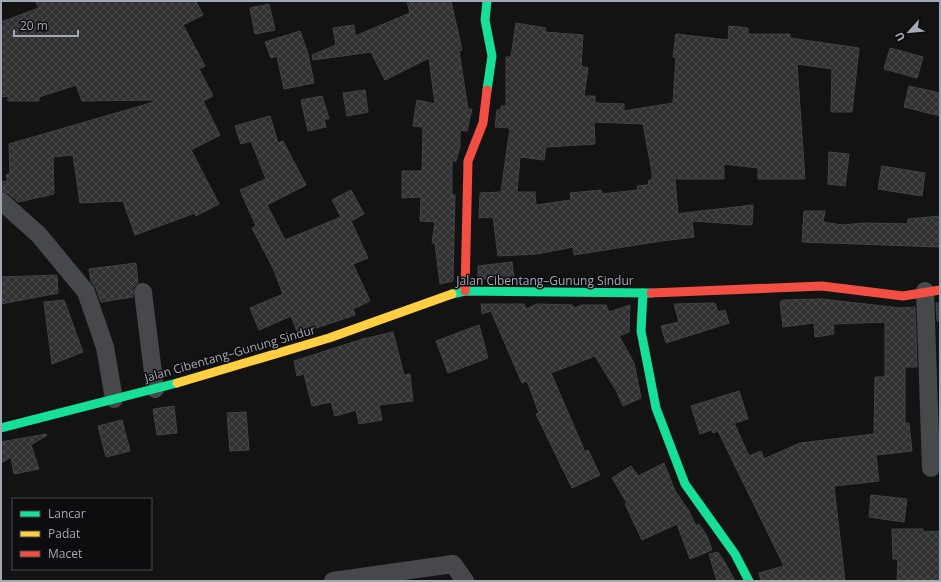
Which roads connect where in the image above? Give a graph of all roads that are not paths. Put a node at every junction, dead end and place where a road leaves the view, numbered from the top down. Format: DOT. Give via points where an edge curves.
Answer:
graph roads {
  1 [pos="487,1"];
  2 [pos="1,201"];
  3 [pos="933,290"];
  4 [pos="465,291"];
  5 [pos="142,292"];
  6 [pos="643,293"];
  7 [pos="155,389"];
  8 [pos="114,399"];
  9 [pos="1,428"];
  10 [pos="931,468"];
  11 [pos="363,578"];
  12 [pos="333,581"];
  13 [pos="465,581"];
  14 [pos="749,581"];
  1 -- 4 [label="street" via="484,20 492,56 483,123 468,162"];
  2 -- 8 [label="street" via="39,235 86,292 105,347"];
  3 -- 6 [label="street, Jalan Cibentang–Gunung Sindur" via="903,296 822,286"];
  3 -- 10 [label="street"];
  4 -- 6 [label="street, Jalan Cibentang–Gunung Sindur"];
  4 -- 7 [label="street, Jalan Cibentang–Gunung Sindur" via="442,296 329,338"];
  5 -- 7 [label="street"];
  6 -- 14 [label="street" via="641,331 656,408 685,484 735,554"];
  7 -- 8 [label="street, Jalan Cibentang–Gunung Sindur"];
  8 -- 9 [label="street, Jalan Cibentang–Gunung Sindur"];
  11 -- 12 [label="street"];
  11 -- 13 [label="street" via="453,564"];
}
